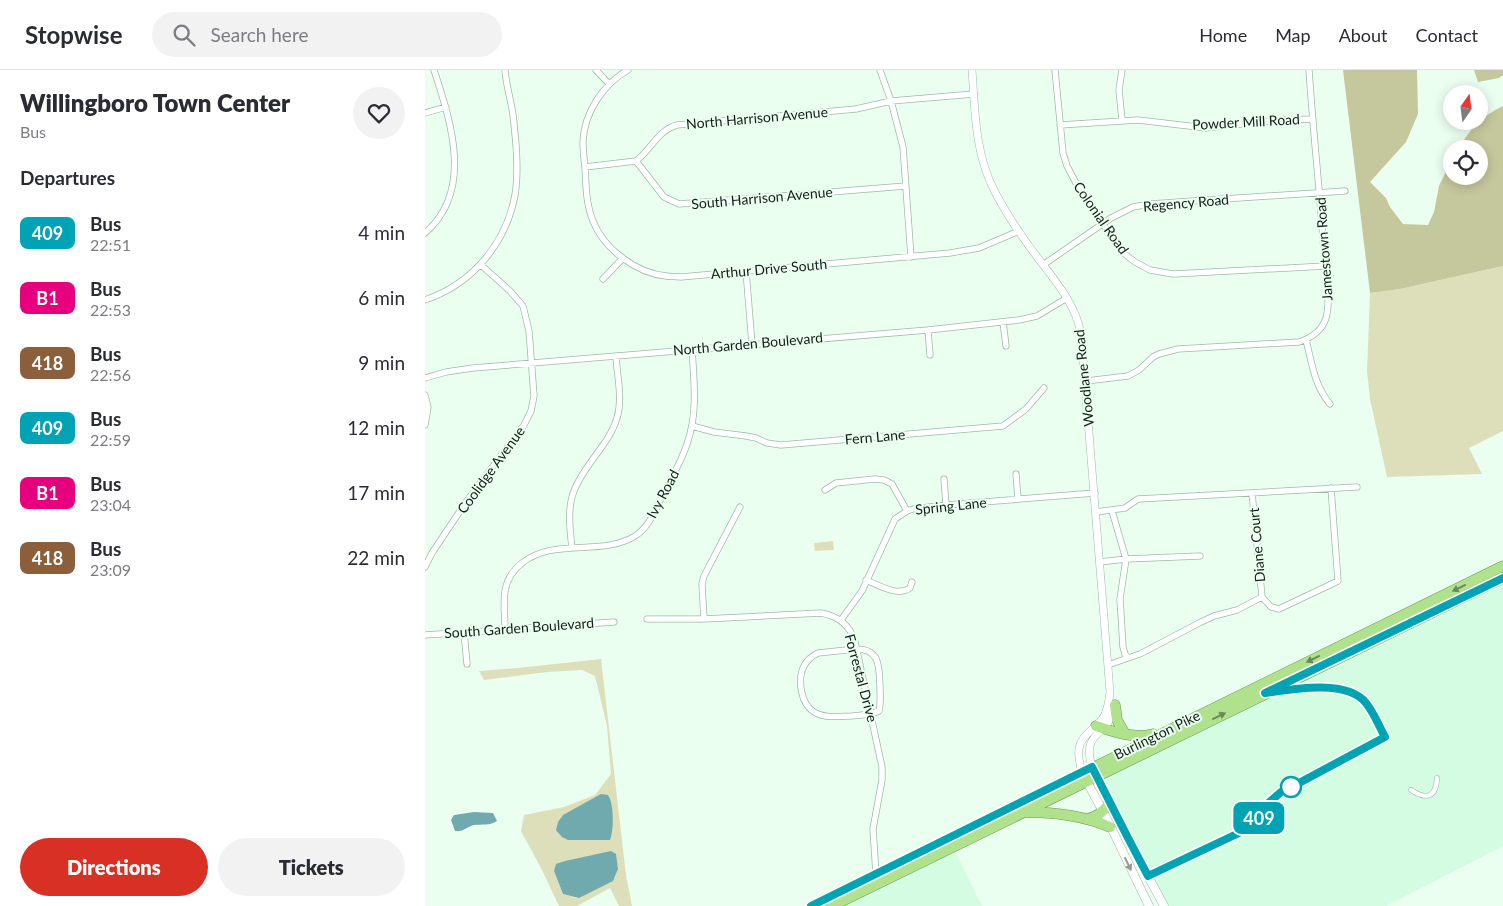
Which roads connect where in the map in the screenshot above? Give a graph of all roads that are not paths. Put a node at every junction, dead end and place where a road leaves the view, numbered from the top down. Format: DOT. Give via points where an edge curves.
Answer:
graph roads {
  1 [pos="434,70"];
  2 [pos="505,70"];
  3 [pos="596,70"];
  4 [pos="628,70"];
  5 [pos="880,70"];
  6 [pos="972,70"];
  7 [pos="1055,70"];
  8 [pos="1122,70"];
  9 [pos="1309,70"];
  10 [pos="609,84"];
  11 [pos="974,94"];
  12 [pos="891,101"];
  13 [pos="446,107"];
  14 [pos="425,113"];
  15 [pos="1313,119"];
  16 [pos="1122,120"];
  17 [pos="1060,125"];
  18 [pos="637,161"];
  19 [pos="585,167"];
  20 [pos="907,186"];
  21 [pos="1345,191"];
  22 [pos="1320,192"];
  23 [pos="1103,223"];
  24 [pos="1019,232"];
  25 [pos="425,233"];
  26 [pos="911,257"];
  27 [pos="623,258"];
  28 [pos="481,265"];
  29 [pos="1043,265"];
  30 [pos="1325,266"];
  31 [pos="746,271"];
  32 [pos="603,279"];
  33 [pos="1067,298"];
  34 [pos="425,300"];
  35 [pos="1003,322"];
  36 [pos="928,330"];
  37 [pos="1306,340"];
  38 [pos="752,344"];
  39 [pos="1006,346"];
  40 [pos="692,349"];
  41 [pos="930,355"];
  42 [pos="617,356"];
  43 [pos="533,363"];
  44 [pos="425,378"];
  45 [pos="1085,381"];
  46 [pos="1044,388"];
  47 [pos="425,396"];
  48 [pos="1330,404"];
  49 [pos="425,425"];
  50 [pos="692,426"];
  51 [pos="1016,474"];
  52 [pos="944,479"];
  53 [pos="1357,487"];
  54 [pos="1331,488"];
  55 [pos="825,490"];
  56 [pos="1095,492"];
  57 [pos="1252,493"];
  58 [pos="1018,499"];
  59 [pos="946,505"];
  60 [pos="741,507"];
  61 [pos="1112,510"];
  62 [pos="907,511"];
  63 [pos="1096,512"];
  64 [pos="572,548"];
  65 [pos="1200,556"];
  66 [pos="1126,559"];
  67 [pos="1100,562"];
  68 [pos="1503,566"];
  69 [pos="425,567"];
  70 [pos="1503,578"];
  71 [pos="866,580"];
  72 [pos="912,582"];
  73 [pos="1262,597"];
  74 [pos="704,619"];
  75 [pos="647,620"];
  76 [pos="841,620"];
  77 [pos="614,622"];
  78 [pos="505,629"];
  79 [pos="464,632"];
  80 [pos="425,635"];
  81 [pos="856,649"];
  82 [pos="1128,658"];
  83 [pos="467,664"];
  84 [pos="1108,665"];
  85 [pos="1110,682"];
  86 [pos="1115,705"];
  87 [pos="871,714"];
  88 [pos="1099,727"];
  89 [pos="1167,731"];
  90 [pos="1125,734"];
  91 [pos="1094,772"];
  92 [pos="1084,777"];
  93 [pos="1437,778"];
  94 [pos="1411,790"];
  95 [pos="1110,803"];
  96 [pos="1021,812"];
  97 [pos="1103,812"];
  98 [pos="1082,818"];
  99 [pos="1110,827"];
  100 [pos="876,874"];
  101 [pos="1162,905"];
  102 [pos="811,906"];
  103 [pos="832,906"];
  104 [pos="1149,906"];
  1 -- 13 [label="street"];
  2 -- 28 [label="street" via="513,115 517,173 515,194 502,233"];
  3 -- 10 [label="street"];
  4 -- 10 [label="street, Arthur Drive South"];
  5 -- 12 [label="street"];
  6 -- 11 [label="street, Woodlane Road"];
  7 -- 17 [label="street, Colonial Road"];
  8 -- 16 [label="street" via="1119,90"];
  9 -- 15 [label="street, Jamestown Road"];
  10 -- 19 [label="street, Arthur Drive South" via="593,106 586,123 583,143"];
  11 -- 12 [label="street, North Harrison Avenue"];
  11 -- 24 [label="street, Woodlane Road" via="985,171"];
  12 -- 18 [label="street, North Harrison Avenue" via="856,109 671,126"];
  12 -- 20 [label="street" via="903,147"];
  13 -- 14 [label="street"];
  13 -- 25 [label="street" via="453,145 453,186 445,209"];
  15 -- 16 [label="street, Powder Mill Road" via="1206,128"];
  15 -- 22 [label="street, Jamestown Road"];
  16 -- 17 [label="street, Powder Mill Road"];
  17 -- 23 [label="street, Colonial Road" via="1069,172"];
  18 -- 19 [label="street"];
  18 -- 20 [label="street, South Harrison Avenue" via="664,197 679,204"];
  19 -- 27 [label="street, Arthur Drive South" via="593,221 603,238"];
  20 -- 26 [label="street"];
  21 -- 22 [label="street, Regency Road"];
  22 -- 23 [label="street, Regency Road" via="1142,205"];
  22 -- 30 [label="street, Jamestown Road"];
  23 -- 29 [label="street, Regency Road"];
  23 -- 30 [label="street, Colonial Road" via="1127,256 1155,272 1179,274"];
  24 -- 26 [label="street, Arthur Drive South" via="979,248"];
  24 -- 29 [label="street, Woodlane Road"];
  26 -- 31 [label="street, Arthur Drive South"];
  27 -- 31 [label="street, Arthur Drive South" via="639,268 667,276"];
  27 -- 32 [label="street"];
  28 -- 34 [label="street" via="455,286"];
  28 -- 43 [label="street, Coolidge Avenue" via="523,306 529,325"];
  29 -- 33 [label="street, Woodlane Road"];
  30 -- 37 [label="street, Jamestown Road" via="1328,307 1325,320 1318,332"];
  31 -- 38 [label="street"];
  33 -- 35 [label="street, North Garden Boulevard" via="1037,316"];
  33 -- 45 [label="street, Woodlane Road" via="1079,324"];
  35 -- 36 [label="street, North Garden Boulevard"];
  35 -- 39 [label="street"];
  36 -- 38 [label="street, North Garden Boulevard"];
  36 -- 41 [label="street"];
  37 -- 45 [label="street" via="1165,351 1128,376"];
  37 -- 48 [label="street" via="1317,384"];
  38 -- 40 [label="street, North Garden Boulevard"];
  40 -- 42 [label="street, North Garden Boulevard"];
  40 -- 50 [label="street, Ivy Road"];
  42 -- 43 [label="street, North Garden Boulevard"];
  42 -- 64 [label="street" via="619,411 609,436 574,490 570,514"];
  43 -- 44 [label="street, North Garden Boulevard" via="464,369"];
  43 -- 69 [label="street, Coolidge Avenue" via="534,396 528,418 446,531"];
  45 -- 56 [label="street, Woodlane Road"];
  46 -- 50 [label="street, Fern Lane" via="1026,409 1003,426 781,445"];
  47 -- 49 [label="street" via="428,407"];
  50 -- 64 [label="street, Ivy Road" via="679,466 645,527 636,536 619,543"];
  51 -- 58 [label="street"];
  52 -- 59 [label="street"];
  53 -- 54 [label="street"];
  54 -- 57 [label="street"];
  54 -- 73 [label="street" via="1338,580 1279,609 1271,607"];
  55 -- 62 [label="street" via="836,483 884,480 892,484"];
  56 -- 58 [label="street, Spring Lane"];
  56 -- 63 [label="street, Woodlane Road"];
  57 -- 61 [label="street" via="1138,499 1125,508"];
  57 -- 73 [label="street, Diane Court"];
  58 -- 59 [label="street, Spring Lane"];
  59 -- 62 [label="street, Spring Lane"];
  60 -- 74 [label="street" via="702,584"];
  61 -- 63 [label="street"];
  61 -- 66 [label="street"];
  62 -- 71 [label="street, Spring Lane" via="895,519"];
  63 -- 67 [label="street, Woodlane Road"];
  64 -- 78 [label="street, Ivy Road" via="537,553 515,568 505,591"];
  65 -- 66 [label="street"];
  66 -- 67 [label="street"];
  66 -- 82 [label="street" via="1120,599 1123,647"];
  67 -- 84 [label="street, Woodlane Road"];
  68 -- 89 [label="highway, Burlington Pike, one-way"];
  91 -- 70 [label="highway, Burlington Pike, one-way"];
  71 -- 72 [label="street" via="898,591 907,590"];
  71 -- 76 [label="street, Spring Lane"];
  73 -- 82 [label="street" via="1237,610 1201,622"];
  74 -- 75 [label="street, Forrestal Drive"];
  74 -- 76 [label="street, Forrestal Drive" via="810,613 829,614"];
  76 -- 81 [label="street, Forrestal Drive" via="851,632"];
  77 -- 78 [label="street, South Garden Boulevard"];
  78 -- 79 [label="street, South Garden Boulevard"];
  79 -- 80 [label="street, South Garden Boulevard"];
  79 -- 83 [label="street"];
  81 -- 87 [label="street, Forrestal Drive"];
  81 -- 87 [label="street" via="873,654 878,665 880,708"];
  81 -- 87 [label="street" via="823,652 809,658 802,672 802,694 806,704 818,714"];
  82 -- 84 [label="street"];
  84 -- 85 [label="street, Woodlane Road"];
  85 -- 86 [label="street, Woodlane Road"];
  85 -- 88 [label="street, Woodlane Road" via="1107,710"];
  86 -- 88 [label="street, Woodlane Road" via="1111,719"];
  86 -- 90 [label="highway" via="1117,720"];
  87 -- 100 [label="street, Forrestal Drive" via="882,773 873,829"];
  88 -- 90 [label="highway"];
  88 -- 91 [label="street, Woodlane Road" via="1090,743 1089,756"];
  88 -- 92 [label="street, Woodlane Road" via="1079,747"];
  89 -- 90 [label="highway" via="1139,736"];
  89 -- 91 [label="highway, Burlington Pike"];
  91 -- 92 [label="highway, Burlington Pike"];
  91 -- 95 [label="main road"];
  92 -- 96 [label="highway, Burlington Pike"];
  92 -- 97 [label="main road"];
  92 -- 100 [label="highway, Burlington Pike"];
  93 -- 94 [label="street" via="1435,790 1428,796"];
  95 -- 97 [label="highway"];
  95 -- 101 [label="main road"];
  96 -- 98 [label="highway"];
  96 -- 103 [label="highway, Burlington Pike"];
  97 -- 98 [label="highway" via="1092,818"];
  97 -- 99 [label="main road"];
  98 -- 99 [label="highway"];
  99 -- 104 [label="main road, one-way"];
  100 -- 102 [label="highway, Burlington Pike"];
}
